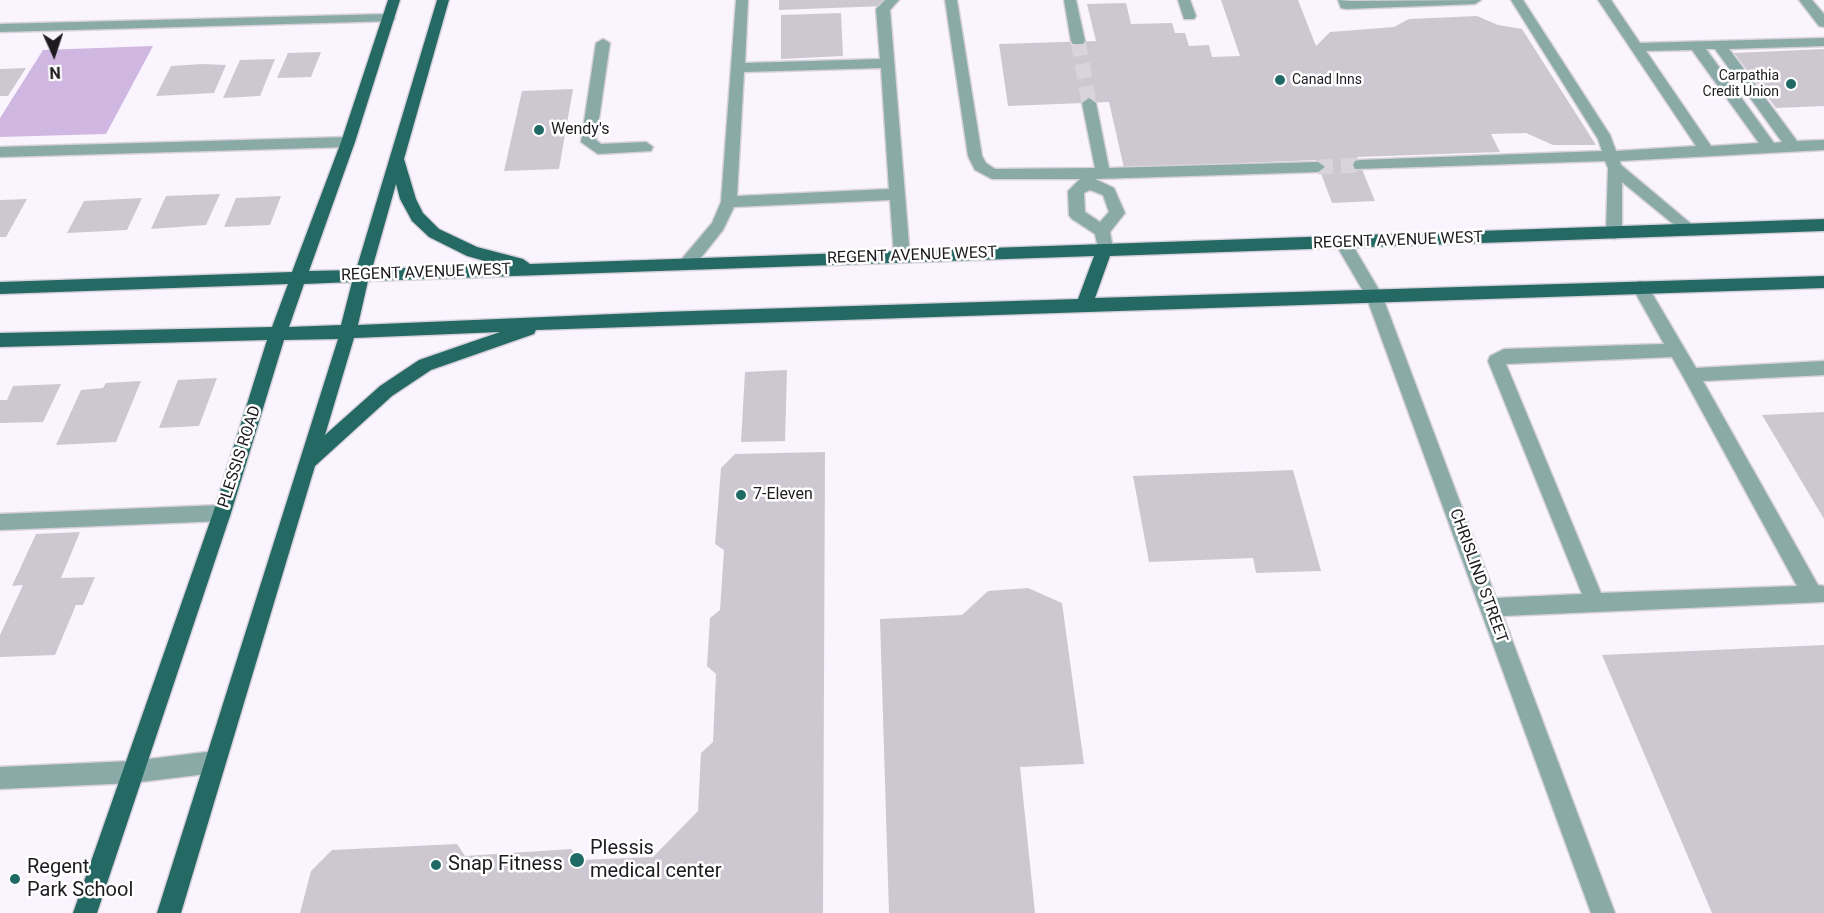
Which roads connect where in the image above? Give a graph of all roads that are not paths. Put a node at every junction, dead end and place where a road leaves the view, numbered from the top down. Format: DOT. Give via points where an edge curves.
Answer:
graph roads {
  1 [pos="394,0"];
  2 [pos="443,0"];
  3 [pos="742,0"];
  4 [pos="893,0"];
  5 [pos="951,0"];
  6 [pos="1070,0"];
  7 [pos="1184,0"];
  8 [pos="1344,0"];
  9 [pos="1474,0"];
  10 [pos="1517,0"];
  11 [pos="1604,0"];
  12 [pos="1805,0"];
  13 [pos="1431,1"];
  14 [pos="1189,16"];
  15 [pos="388,18"];
  16 [pos="1824,23"];
  17 [pos="0,28"];
  18 [pos="1078,41"];
  19 [pos="1824,42"];
  20 [pos="603,43"];
  21 [pos="1696,45"];
  22 [pos="1719,45"];
  23 [pos="1637,47"];
  24 [pos="887,63"];
  25 [pos="738,68"];
  26 [pos="1089,103"];
  27 [pos="348,142"];
  28 [pos="1824,145"];
  29 [pos="1793,146"];
  30 [pos="646,147"];
  31 [pos="1768,147"];
  32 [pos="1706,150"];
  33 [pos="0,152"];
  34 [pos="397,160"];
  35 [pos="1613,162"];
  36 [pos="1360,165"];
  37 [pos="1318,166"];
  38 [pos="1103,173"];
  39 [pos="1087,179"];
  40 [pos="897,194"];
  41 [pos="729,202"];
  42 [pos="1824,225"];
  43 [pos="1688,228"];
  44 [pos="1102,231"];
  45 [pos="1614,233"];
  46 [pos="1343,243"];
  47 [pos="1105,249"];
  48 [pos="902,257"];
  49 [pos="686,265"];
  50 [pos="542,270"];
  51 [pos="362,275"];
  52 [pos="301,277"];
  53 [pos="1824,282"];
  54 [pos="1640,287"];
  55 [pos="0,288"];
  56 [pos="1374,295"];
  57 [pos="1084,305"];
  58 [pos="548,322"];
  59 [pos="348,332"];
  60 [pos="278,333"];
  61 [pos="0,340"];
  62 [pos="1676,350"];
  63 [pos="1824,368"];
  64 [pos="1691,375"];
  65 [pos="307,462"];
  66 [pos="222,513"];
  67 [pos="0,522"];
  68 [pos="1818,594"];
  69 [pos="1595,602"];
  70 [pos="1490,607"];
  71 [pos="214,762"];
  72 [pos="132,772"];
  73 [pos="0,778"];
  74 [pos="85,913"];
  75 [pos="170,913"];
  76 [pos="1603,913"];
  1 -- 15 [label="main road, PLESSIS ROAD"];
  2 -- 34 [label="main road"];
  3 -- 25 [label="street"];
  4 -- 24 [label="street" via="883,9"];
  5 -- 39 [label="street" via="975,156 980,166 992,174"];
  6 -- 18 [label="street"];
  7 -- 14 [label="street"];
  8 -- 13 [label="street" via="1346,5"];
  9 -- 13 [label="street"];
  10 -- 35 [label="street" via="1605,139"];
  11 -- 23 [label="street"];
  12 -- 16 [label="street"];
  15 -- 17 [label="street"];
  15 -- 27 [label="main road, PLESSIS ROAD"];
  19 -- 22 [label="street"];
  20 -- 30 [label="street" via="588,142 598,149"];
  21 -- 22 [label="street"];
  21 -- 23 [label="street"];
  21 -- 31 [label="street"];
  22 -- 29 [label="street"];
  23 -- 32 [label="street"];
  24 -- 25 [label="street"];
  24 -- 40 [label="street"];
  25 -- 41 [label="street"];
  26 -- 38 [label="street"];
  27 -- 33 [label="street"];
  27 -- 52 [label="main road, PLESSIS ROAD"];
  28 -- 29 [label="street"];
  29 -- 31 [label="street"];
  31 -- 32 [label="street"];
  32 -- 35 [label="street"];
  34 -- 50 [label="main road" via="417,217 434,233 472,252"];
  34 -- 51 [label="main road"];
  35 -- 36 [label="street"];
  35 -- 43 [label="street"];
  35 -- 45 [label="street"];
  37 -- 38 [label="street"];
  38 -- 39 [label="street"];
  39 -- 44 [label="street" via="1076,191 1077,215"];
  39 -- 44 [label="street" via="1109,192 1117,213"];
  40 -- 41 [label="street"];
  40 -- 48 [label="street"];
  41 -- 49 [label="street" via="718,226"];
  42 -- 43 [label="main road, REGENT AVENUE WEST"];
  43 -- 45 [label="main road, REGENT AVENUE WEST"];
  44 -- 47 [label="street"];
  45 -- 46 [label="main road, REGENT AVENUE WEST"];
  46 -- 47 [label="main road, REGENT AVENUE WEST"];
  46 -- 56 [label="street, CHRISLIND STREET"];
  47 -- 48 [label="main road, REGENT AVENUE WEST"];
  47 -- 57 [label="main road"];
  48 -- 49 [label="main road, REGENT AVENUE WEST"];
  49 -- 50 [label="main road, REGENT AVENUE WEST"];
  50 -- 51 [label="main road, REGENT AVENUE WEST"];
  51 -- 52 [label="main road, REGENT AVENUE WEST"];
  51 -- 59 [label="main road"];
  52 -- 55 [label="main road, REGENT AVENUE WEST"];
  52 -- 60 [label="main road, PLESSIS ROAD"];
  53 -- 54 [label="main road"];
  54 -- 56 [label="main road"];
  54 -- 62 [label="street"];
  56 -- 57 [label="main road"];
  56 -- 70 [label="street, CHRISLIND STREET"];
  57 -- 58 [label="main road"];
  58 -- 59 [label="main road"];
  58 -- 65 [label="main road" via="425,365 386,391"];
  59 -- 60 [label="main road"];
  59 -- 65 [label="main road"];
  60 -- 61 [label="main road"];
  60 -- 66 [label="main road, PLESSIS ROAD"];
  62 -- 64 [label="street"];
  62 -- 69 [label="street" via="1504,356 1496,361"];
  63 -- 64 [label="street"];
  64 -- 68 [label="street"];
  65 -- 71 [label="main road"];
  66 -- 67 [label="street"];
  66 -- 72 [label="main road, PLESSIS ROAD"];
  68 -- 69 [label="street"];
  69 -- 70 [label="street"];
  70 -- 76 [label="street, CHRISLIND STREET"];
  71 -- 72 [label="street"];
  71 -- 75 [label="main road"];
  72 -- 73 [label="street"];
  72 -- 74 [label="main road, PLESSIS ROAD"];
}
